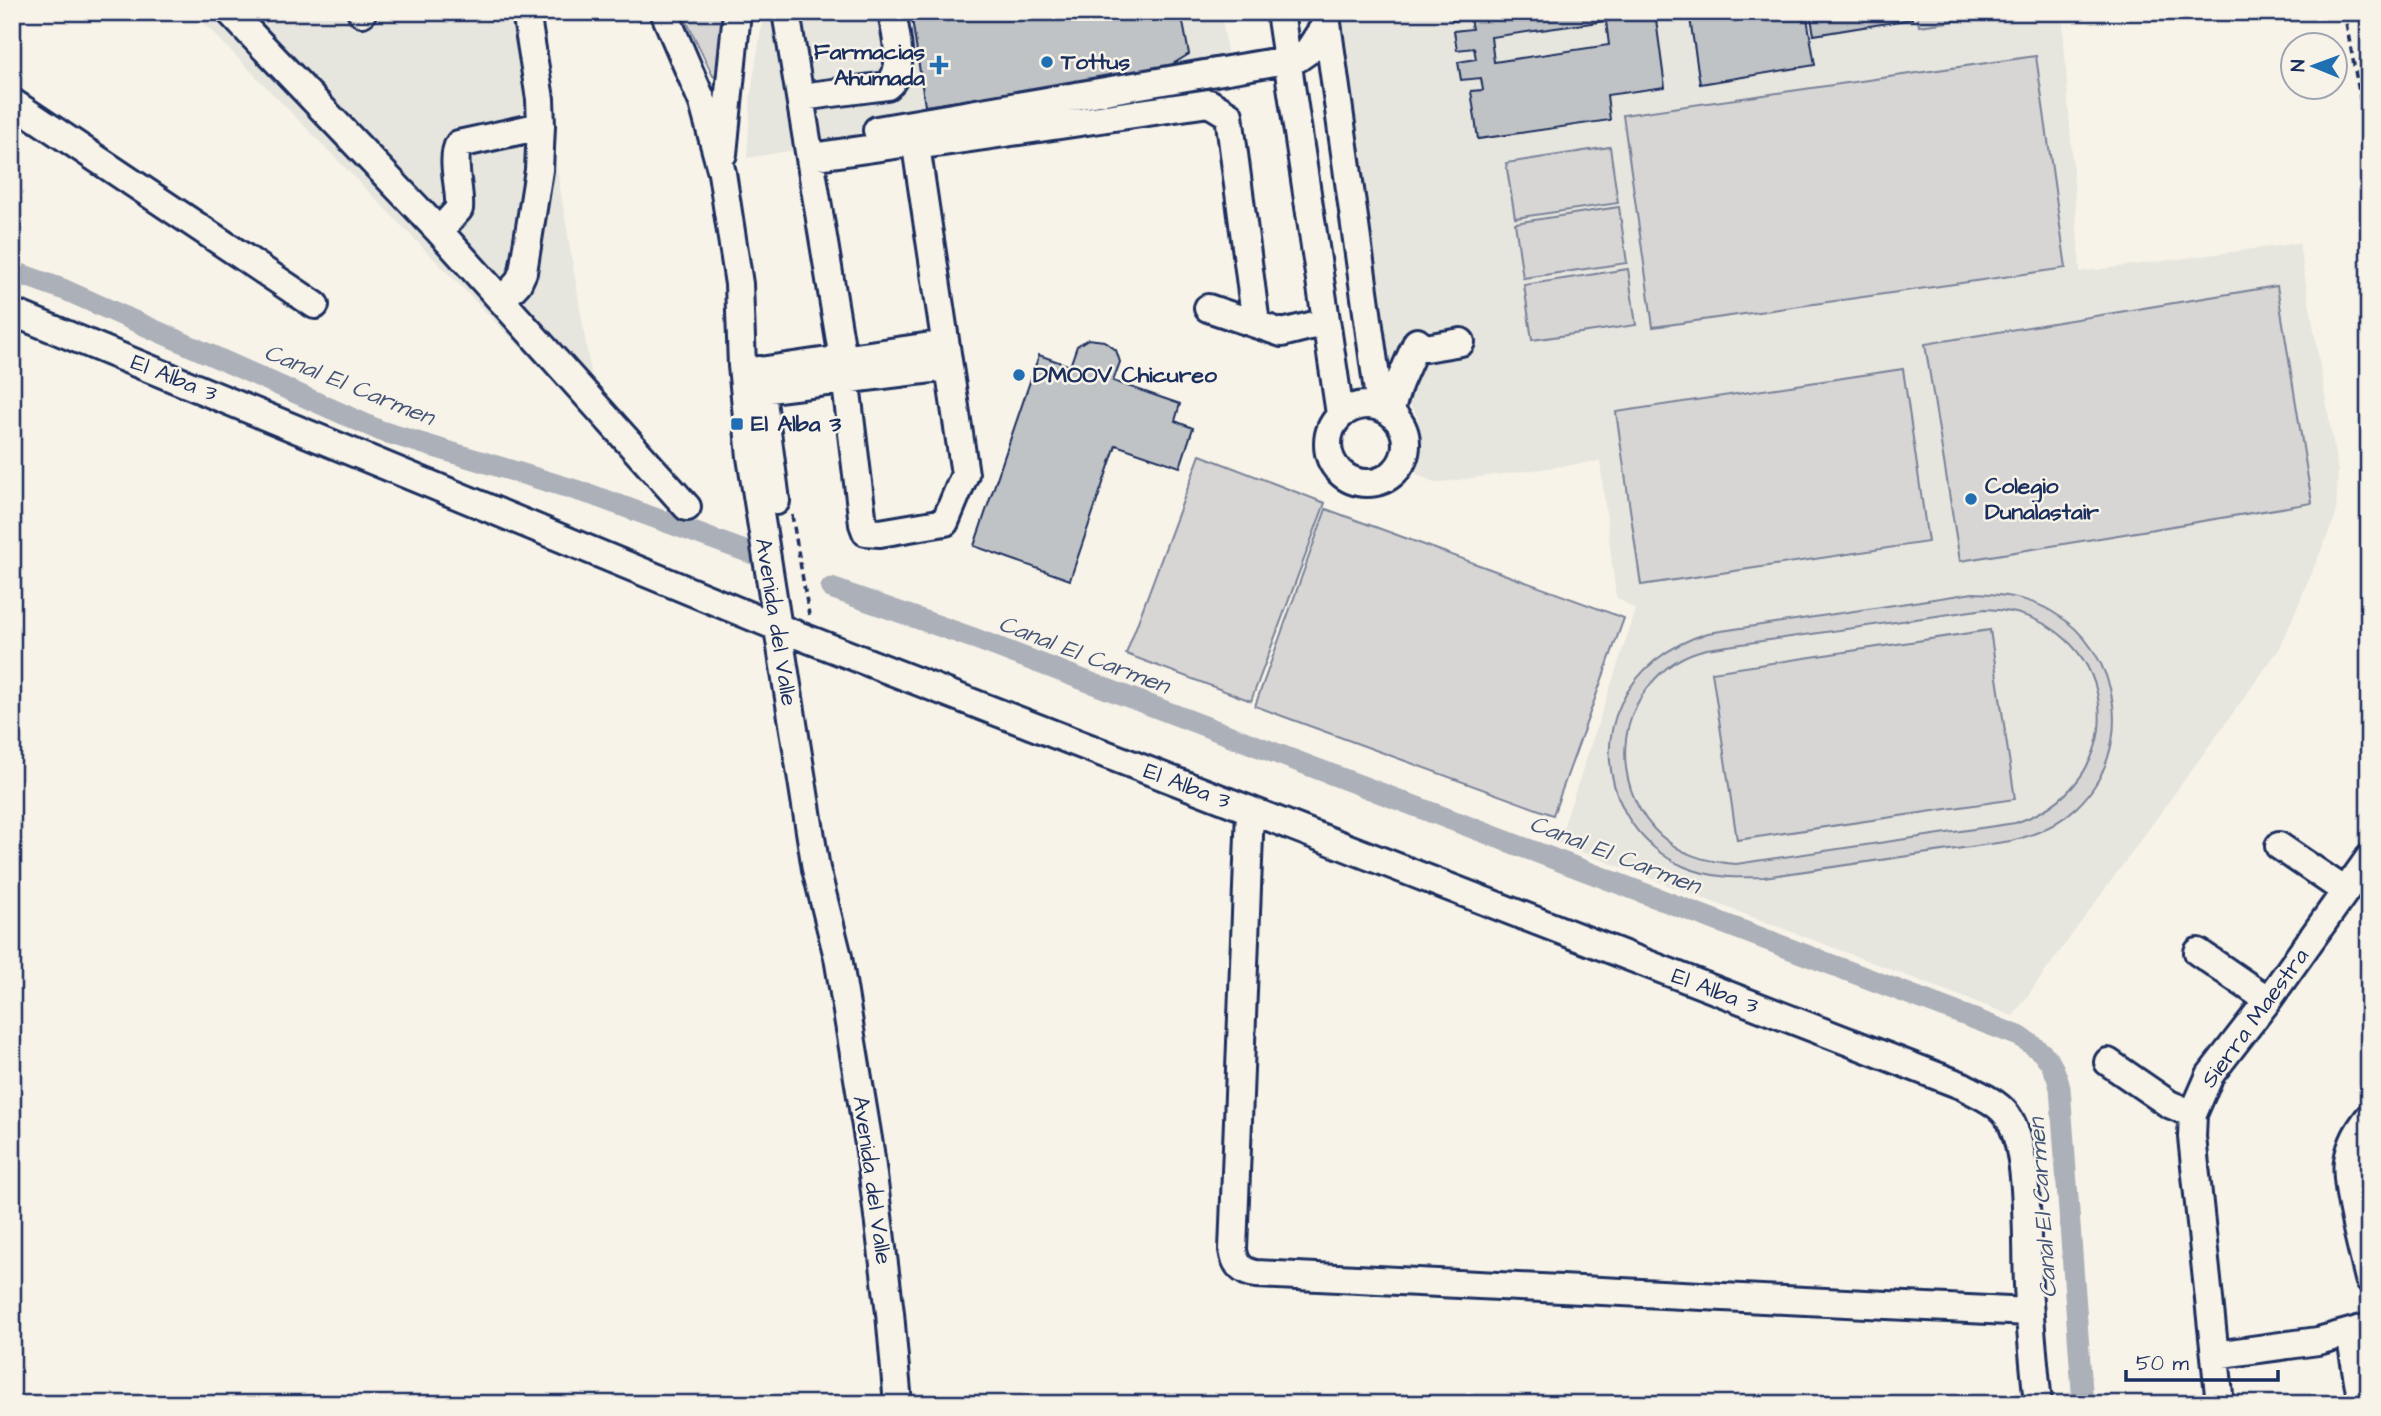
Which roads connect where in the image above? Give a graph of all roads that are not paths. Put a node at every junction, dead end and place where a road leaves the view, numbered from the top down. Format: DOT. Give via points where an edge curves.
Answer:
graph roads {
  1 [pos="230,12"];
  2 [pos="526,12"];
  3 [pos="664,12"];
  4 [pos="737,12"];
  5 [pos="786,12"];
  6 [pos="892,12"];
  7 [pos="1280,12"];
  8 [pos="1326,17"];
  9 [pos="1287,61"];
  10 [pos="801,97"];
  11 [pos="12,102"];
  12 [pos="541,126"];
  13 [pos="916,146"];
  14 [pos="810,149"];
  15 [pos="722,173"];
  16 [pos="439,232"];
  17 [pos="739,284"];
  18 [pos="502,300"];
  19 [pos="315,305"];
  20 [pos="1208,308"];
  21 [pos="12,313"];
  22 [pos="1326,322"];
  23 [pos="1256,324"];
  24 [pos="1461,342"];
  25 [pos="946,356"];
  26 [pos="844,369"];
  27 [pos="760,380"];
  28 [pos="1385,409"];
  29 [pos="1340,414"];
  30 [pos="687,507"];
  31 [pos="795,634"];
  32 [pos="1250,810"];
  33 [pos="2279,846"];
  34 [pos="2369,858"];
  35 [pos="2345,891"];
  36 [pos="2198,952"];
  37 [pos="2268,1000"];
  38 [pos="2108,1062"];
  39 [pos="2193,1114"];
  40 [pos="2369,1117"];
  41 [pos="2369,1279"];
  42 [pos="2029,1312"];
  43 [pos="2359,1330"];
  44 [pos="2214,1355"];
  45 [pos="898,1404"];
  46 [pos="2038,1404"];
  47 [pos="2220,1404"];
  48 [pos="2362,1404"];
  1 -- 16 [label="street"];
  2 -- 12 [label="street"];
  3 -- 15 [label="street, Avenida del Valle" via="703,103"];
  4 -- 15 [label="street, Avenida del Valle"];
  5 -- 10 [label="street"];
  6 -- 10 [label="street" via="898,70 892,82"];
  7 -- 9 [label="street"];
  8 -- 9 [label="street" via="1308,51"];
  8 -- 28 [label="street"];
  9 -- 14 [label="street"];
  9 -- 22 [label="street"];
  10 -- 14 [label="street"];
  11 -- 19 [label="street"];
  12 -- 16 [label="street" via="459,144 455,154 459,209"];
  12 -- 18 [label="street" via="524,266 518,283"];
  13 -- 14 [label="street"];
  13 -- 23 [label="street" via="1209,103 1229,115"];
  13 -- 25 [label="street"];
  14 -- 26 [label="street"];
  15 -- 17 [label="street, Avenida del Valle"];
  16 -- 18 [label="street"];
  17 -- 27 [label="street, Avenida del Valle"];
  17 -- 31 [label="street, Avenida del Valle" via="745,409"];
  18 -- 30 [label="street"];
  20 -- 23 [label="street"];
  21 -- 31 [label="street, El Alba 3"];
  22 -- 23 [label="street" via="1282,333"];
  22 -- 29 [label="street"];
  24 -- 28 [label="street" via="1424,348 1417,342"];
  25 -- 26 [label="street"];
  25 -- 26 [label="street" via="965,474 958,495 945,522 880,533 866,532 863,524"];
  26 -- 27 [label="street"];
  27 -- 31 [label="street, Avenida del Valle"];
  28 -- 29 [label="street" via="1366,404"];
  28 -- 29 [label="street" via="1400,422 1406,449 1394,473 1373,483 1344,477 1331,461 1328,439"];
  31 -- 32 [label="street, El Alba 3"];
  31 -- 45 [label="street, Avenida del Valle" via="816,869 838,957 881,1232"];
  32 -- 42 [label="street, El Alba 3" via="1963,1086 1991,1101 2009,1117 2022,1160"];
  32 -- 42 [label="street" via="1233,1250 1245,1271"];
  33 -- 35 [label="street"];
  34 -- 35 [label="street, Sierra Maestra"];
  35 -- 37 [label="street, Sierra Maestra"];
  36 -- 37 [label="street"];
  37 -- 39 [label="street, Sierra Maestra" via="2210,1075"];
  38 -- 39 [label="street" via="2169,1104"];
  39 -- 44 [label="street, Sierra Maestra"];
  40 -- 41 [label="street" via="2355,1137 2347,1164"];
  42 -- 46 [label="street"];
  43 -- 44 [label="street" via="2318,1341"];
  43 -- 48 [label="street"];
  44 -- 47 [label="street, Sierra Maestra"];
}
